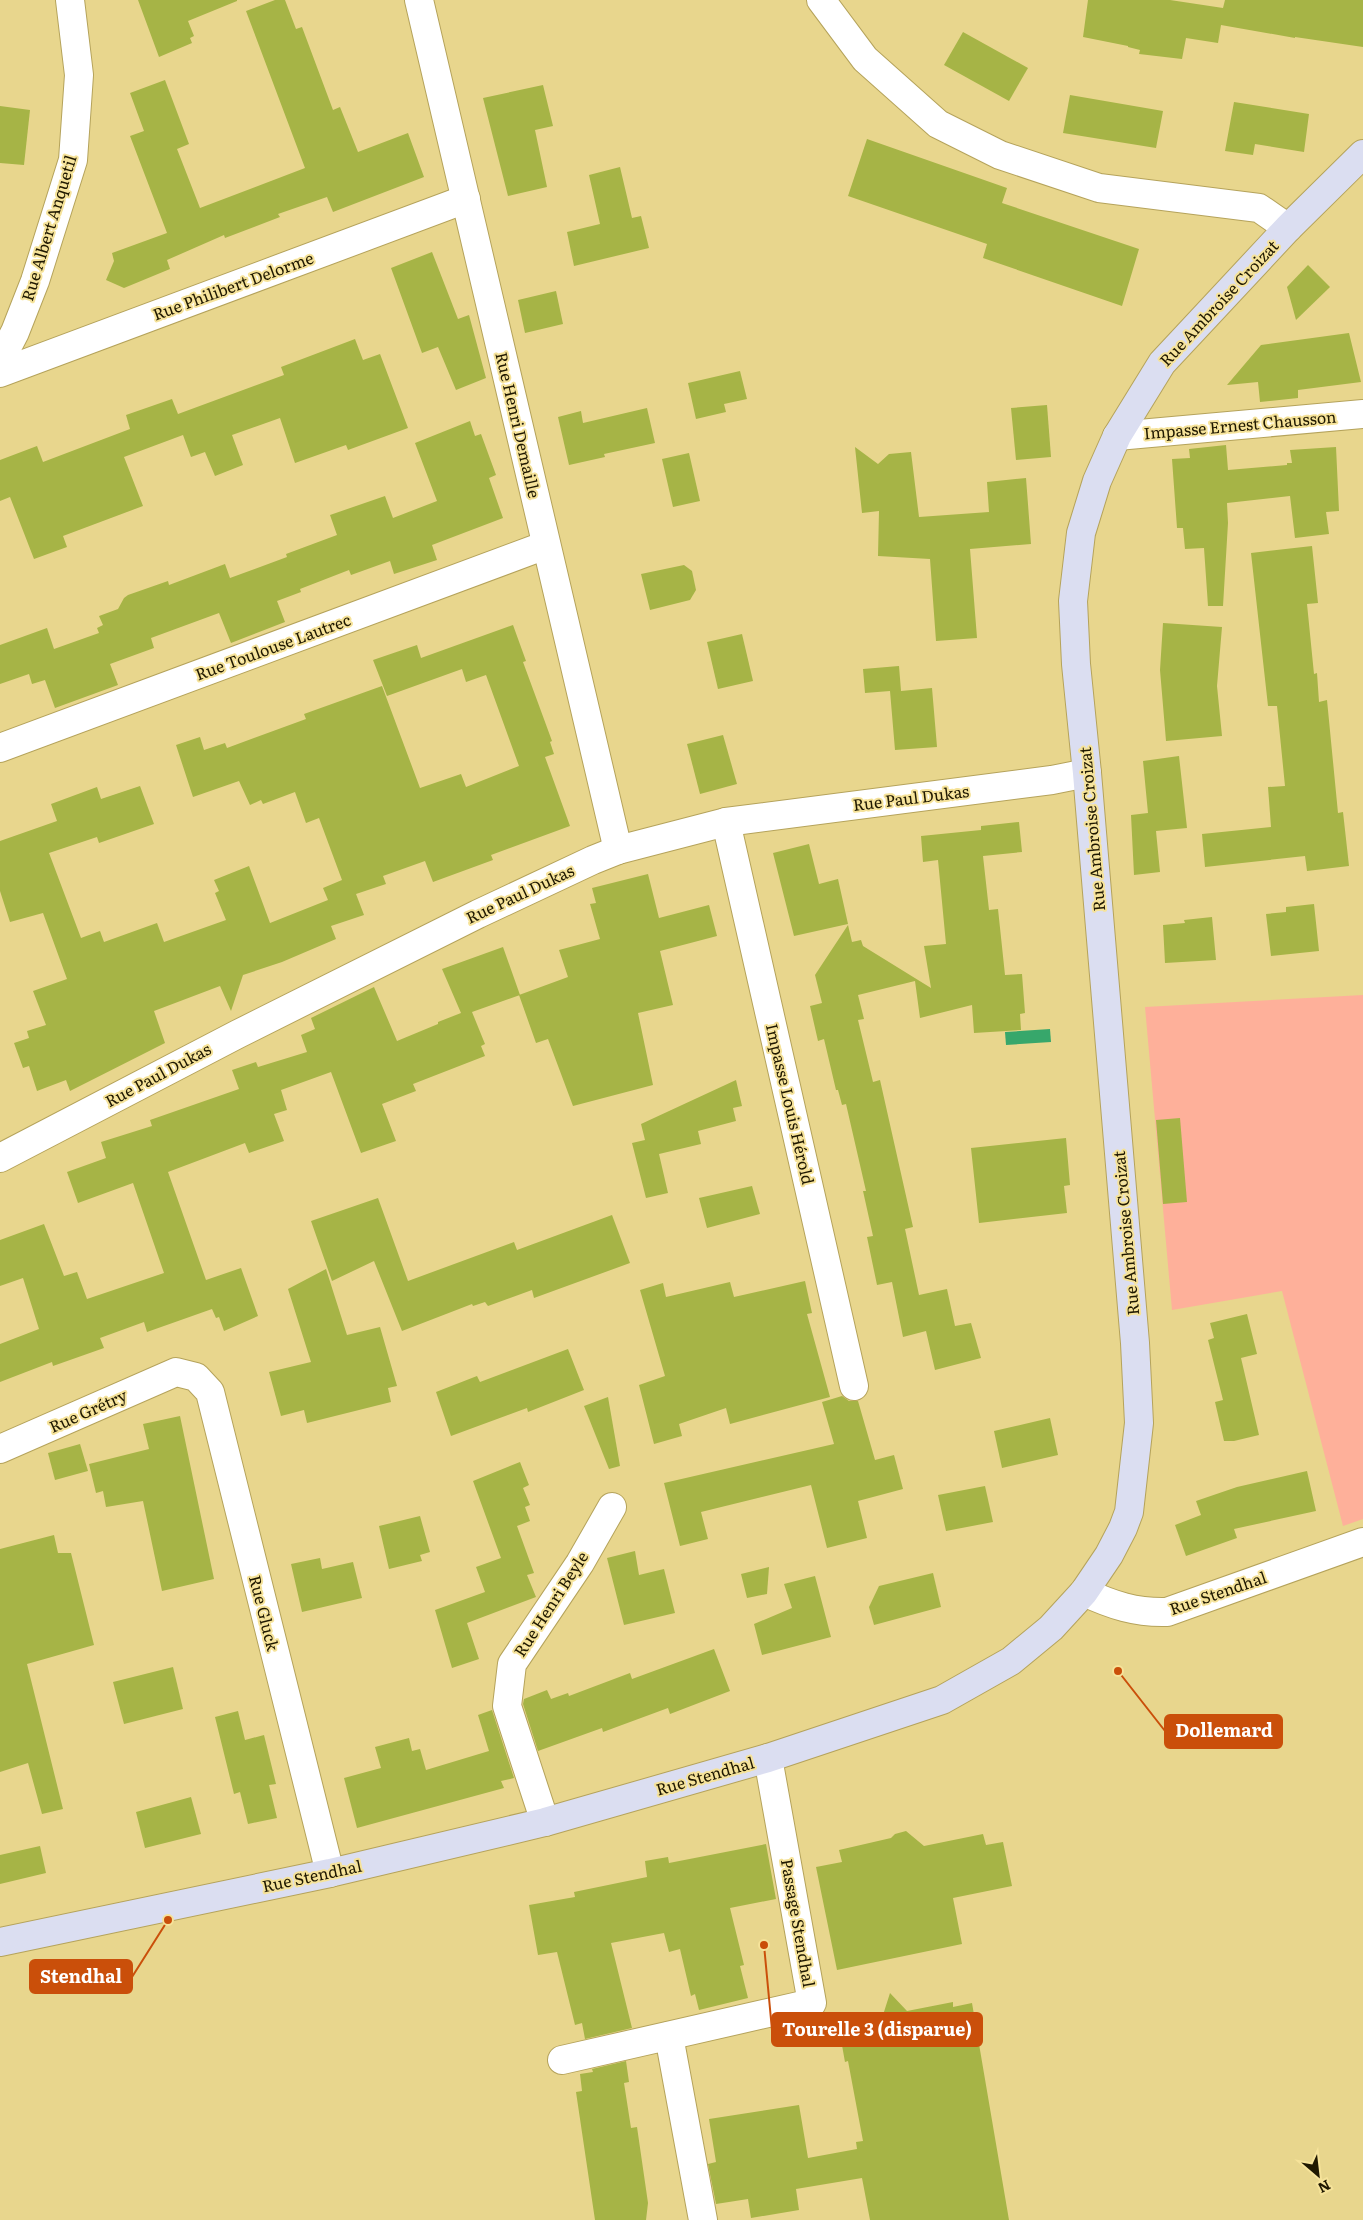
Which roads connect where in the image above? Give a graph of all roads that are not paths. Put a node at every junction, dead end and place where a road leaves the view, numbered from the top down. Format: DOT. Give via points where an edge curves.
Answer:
graph roads {
  1 [pos="70,0"];
  2 [pos="419,0"];
  3 [pos="821,0"];
  4 [pos="1363,154"];
  5 [pos="466,199"];
  6 [pos="1288,228"];
  7 [pos="0,361"];
  8 [pos="0,373"];
  9 [pos="1363,414"];
  10 [pos="1116,436"];
  11 [pos="546,545"];
  12 [pos="0,748"];
  13 [pos="1088,773"];
  14 [pos="726,822"];
  15 [pos="618,850"];
  16 [pos="0,1158"];
  17 [pos="176,1372"];
  18 [pos="854,1386"];
  19 [pos="0,1449"];
  20 [pos="612,1507"];
  21 [pos="1363,1542"];
  22 [pos="1084,1592"];
  23 [pos="768,1758"];
  24 [pos="545,1822"];
  25 [pos="330,1873"];
  26 [pos="0,1942"];
  27 [pos="669,2036"];
  28 [pos="562,2060"];
  29 [pos="702,2220"];
  1 -- 7 [label="street, Rue Albert Anquetil" via="79,75 72,160 35,281"];
  2 -- 5 [label="street, Rue Henri Demaille"];
  3 -- 6 [label="street" via="865,59 938,124 1000,155 1099,188 1259,208"];
  4 -- 6 [label="street, Rue Ambroise Croizat"];
  5 -- 8 [label="street, Rue Philibert Delorme"];
  5 -- 11 [label="street, Rue Henri Demaille"];
  6 -- 10 [label="street, Rue Ambroise Croizat" via="1162,363"];
  9 -- 10 [label="street, Impasse Ernest Chausson"];
  10 -- 13 [label="street, Rue Ambroise Croizat" via="1097,481 1081,533 1073,602"];
  11 -- 12 [label="street, Rue Toulouse Lautrec"];
  11 -- 15 [label="street, Rue Henri Demaille"];
  13 -- 14 [label="street, Rue Paul Dukas"];
  13 -- 22 [label="street, Rue Ambroise Croizat" via="1139,1423 1129,1512 1124,1528"];
  14 -- 15 [label="street, Rue Paul Dukas"];
  14 -- 18 [label="street, Impasse Louis Hérold"];
  15 -- 16 [label="street, Rue Paul Dukas" via="478,914"];
  17 -- 19 [label="street, Rue Grétry"];
  17 -- 25 [label="street, Rue Gluck" via="196,1377 210,1392"];
  20 -- 24 [label="street, Rue Henri Beyle" via="580,1563 512,1664 507,1706"];
  21 -- 22 [label="street, Rue Stendhal" via="1167,1612 1143,1612 1115,1606"];
  22 -- 23 [label="street, Rue Stendhal" via="1056,1624 1011,1661 942,1700"];
  23 -- 24 [label="street, Rue Stendhal"];
  23 -- 27 [label="street, Passage Stendhal" via="812,2003"];
  24 -- 25 [label="street, Rue Stendhal"];
  25 -- 26 [label="street, Rue Stendhal"];
  27 -- 28 [label="street, Passage Stendhal"];
  27 -- 29 [label="street"];
}
